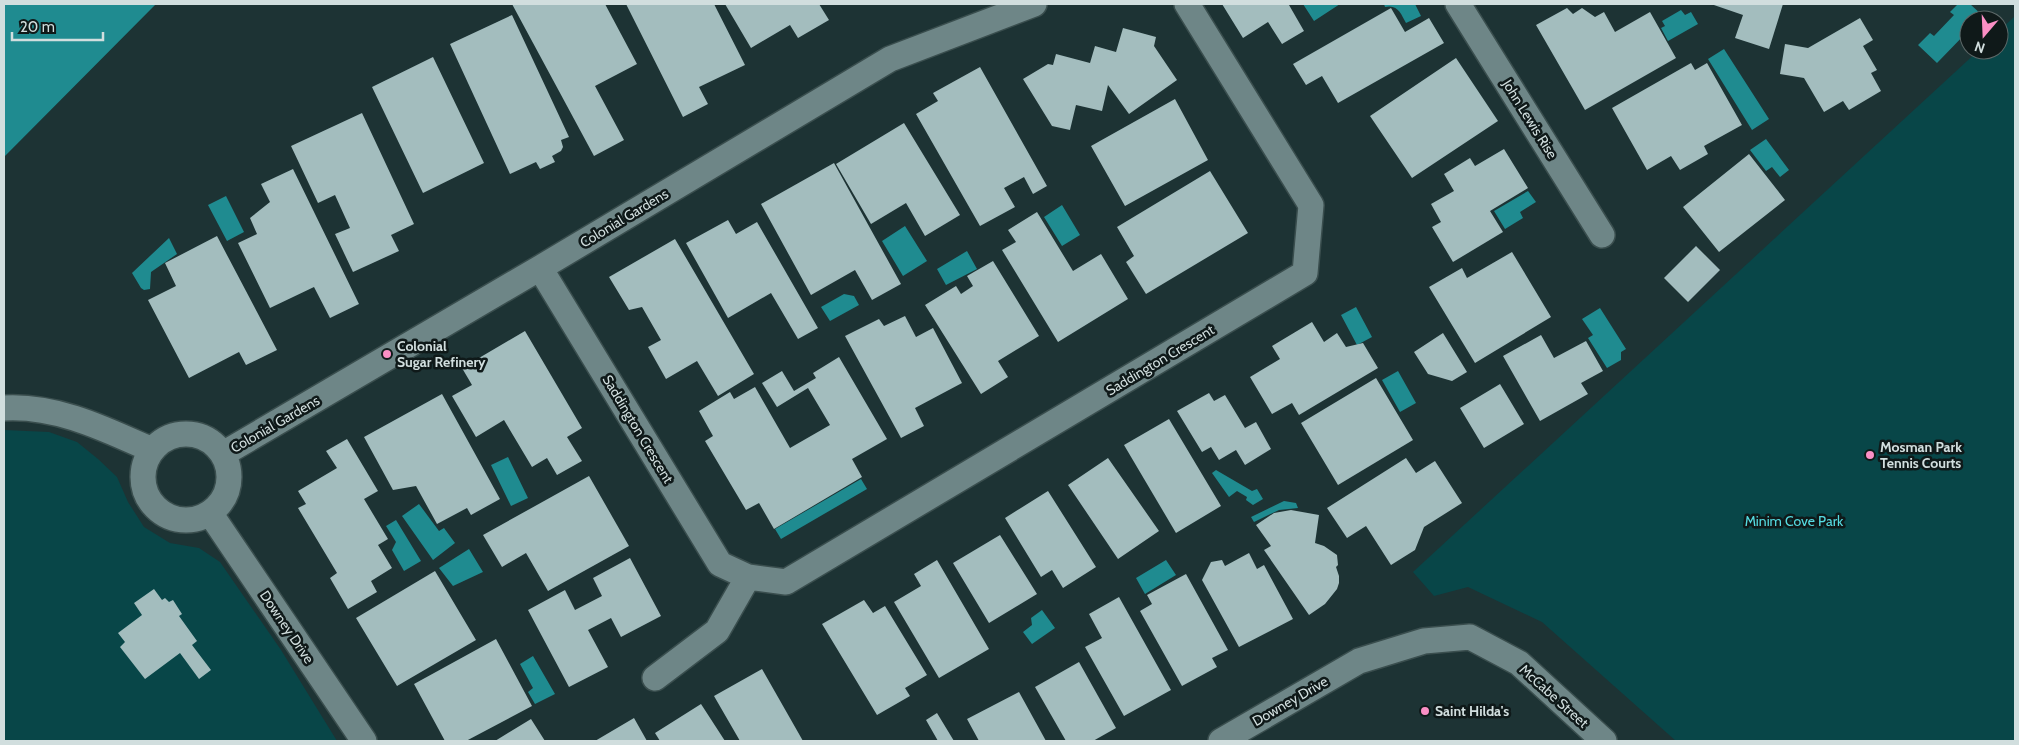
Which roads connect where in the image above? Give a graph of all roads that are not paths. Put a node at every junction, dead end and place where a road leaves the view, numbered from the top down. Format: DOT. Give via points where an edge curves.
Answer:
graph roads {
  1 [pos="1034,4"];
  2 [pos="1187,4"];
  3 [pos="1458,4"];
  4 [pos="1602,235"];
  5 [pos="540,268"];
  6 [pos="4,408"];
  7 [pos="152,450"];
  8 [pos="223,454"];
  9 [pos="210,513"];
  10 [pos="748,577"];
  11 [pos="1359,661"];
  12 [pos="655,678"];
  13 [pos="364,741"];
  14 [pos="1221,741"];
  15 [pos="1604,741"];
  1 -- 5 [label="street, Colonial Gardens" via="890,59"];
  2 -- 10 [label="street, Saddington Crescent" via="1311,205 1305,273 786,582"];
  3 -- 4 [label="street, John Lewis Rise"];
  5 -- 8 [label="street, Colonial Gardens"];
  5 -- 10 [label="street, Saddington Crescent" via="720,564"];
  6 -- 7 [label="street" via="44,411 93,423"];
  7 -- 8 [label="street" via="163,440 189,434 202,436"];
  7 -- 9 [label="street" via="146,460 144,484 155,506 175,518 187,520"];
  8 -- 9 [label="street" via="230,480 220,504"];
  9 -- 13 [label="street, Downey Drive"];
  10 -- 12 [label="street" via="717,631"];
  11 -- 14 [label="street, Downey Drive"];
  11 -- 15 [label="street, McCabe Street" via="1424,641 1470,637 1519,663"];
}
